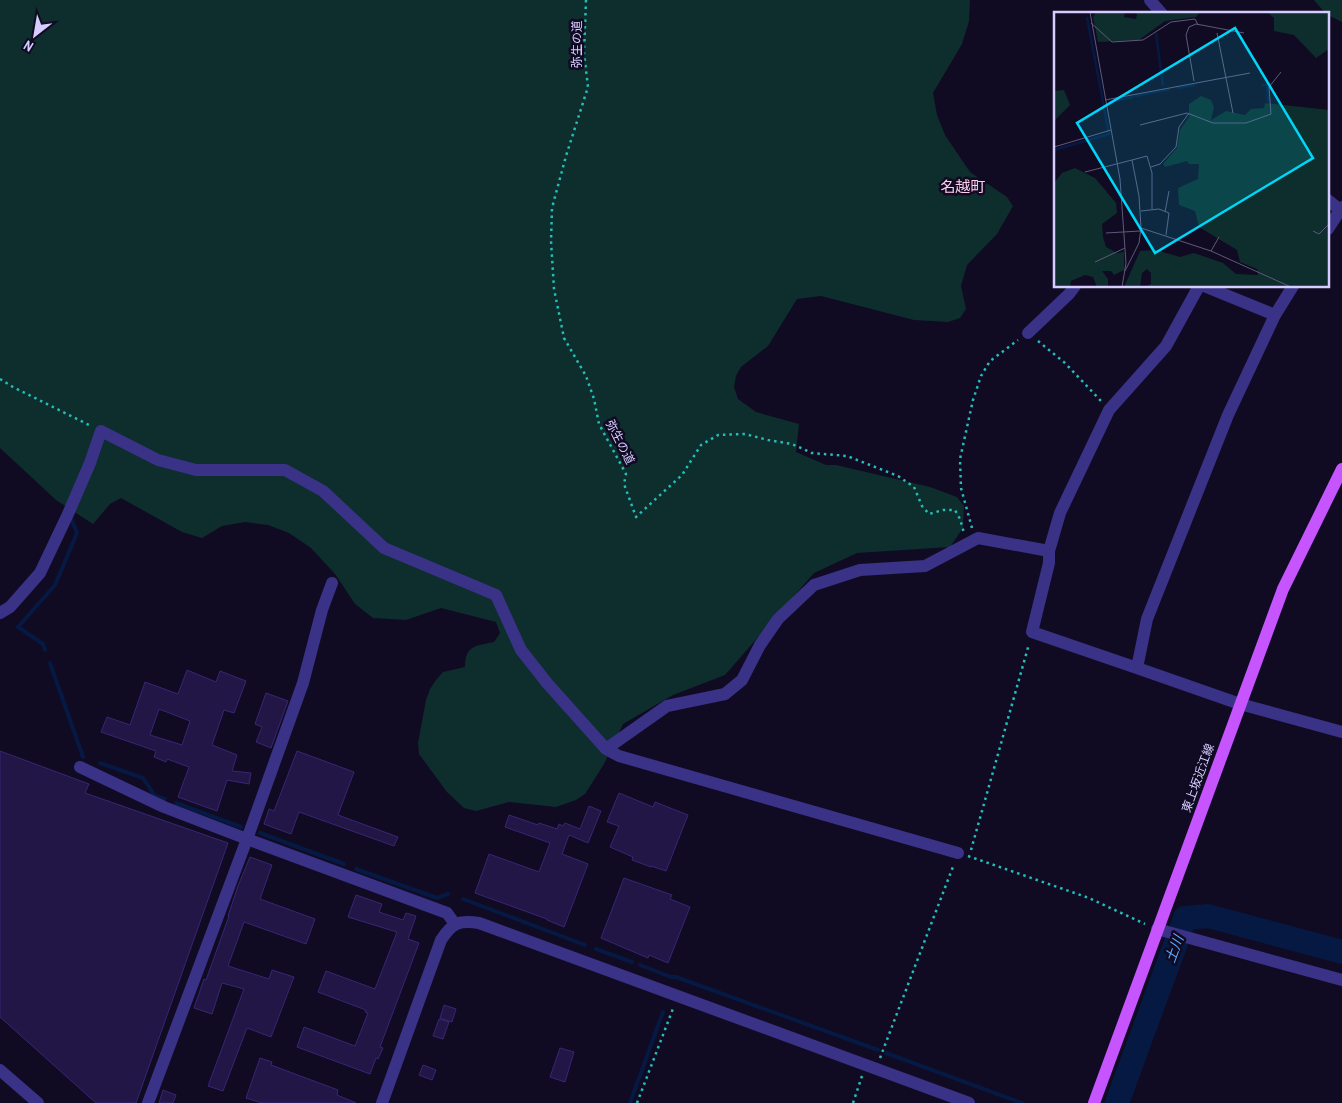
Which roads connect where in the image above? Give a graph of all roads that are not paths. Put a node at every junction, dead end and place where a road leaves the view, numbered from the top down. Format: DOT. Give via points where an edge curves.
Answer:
graph roads {
  1 [pos="1150,0"];
  2 [pos="1160,12"];
  3 [pos="1330,201"];
  4 [pos="1341,208"];
  5 [pos="1330,225"];
  6 [pos="1074,288"];
  7 [pos="1199,288"];
  8 [pos="1209,288"];
  9 [pos="1292,288"];
  10 [pos="1275,315"];
  11 [pos="1028,332"];
  12 [pos="1342,469"];
  13 [pos="1049,552"];
  14 [pos="332,583"];
  15 [pos="0,613"];
  16 [pos="1137,668"];
  17 [pos="1240,704"];
  18 [pos="1342,732"];
  19 [pos="606,749"];
  20 [pos="80,767"];
  21 [pos="246,839"];
  22 [pos="963,855"];
  23 [pos="455,924"];
  24 [pos="1163,931"];
  25 [pos="1342,980"];
  26 [pos="0,1070"];
  27 [pos="38,1103"];
  28 [pos="148,1103"];
  29 [pos="382,1103"];
  30 [pos="969,1103"];
  31 [pos="1094,1103"];
  1 -- 2 [label="street"];
  3 -- 4 [label="street"];
  4 -- 5 [label="street"];
  6 -- 11 [label="street"];
  7 -- 13 [label="street" via="1166,346 1110,410 1060,513"];
  8 -- 10 [label="street"];
  9 -- 10 [label="street"];
  10 -- 16 [label="street" via="1228,414 1147,619"];
  12 -- 17 [label="main road, 東上坂近江線" via="1283,589"];
  13 -- 16 [label="street" via="1032,632"];
  13 -- 19 [label="street" via="978,538 924,566 860,570 814,585 778,619 742,680 725,694 667,706"];
  14 -- 21 [label="street" via="303,683"];
  15 -- 19 [label="street" via="10,607 40,573 90,463 101,431 158,460 196,470 285,470 323,491 384,548 496,595 521,650"];
  16 -- 17 [label="street"];
  17 -- 18 [label="street"];
  17 -- 24 [label="main road, 東上坂近江線"];
  19 -- 22 [label="street" via="619,756"];
  20 -- 21 [label="street"];
  21 -- 23 [label="street" via="447,913"];
  21 -- 28 [label="street"];
  23 -- 29 [label="street" via="438,947"];
  23 -- 30 [label="street" via="479,924"];
  24 -- 25 [label="street"];
  24 -- 31 [label="main road, 東上坂近江線"];
  26 -- 27 [label="street"];
}
